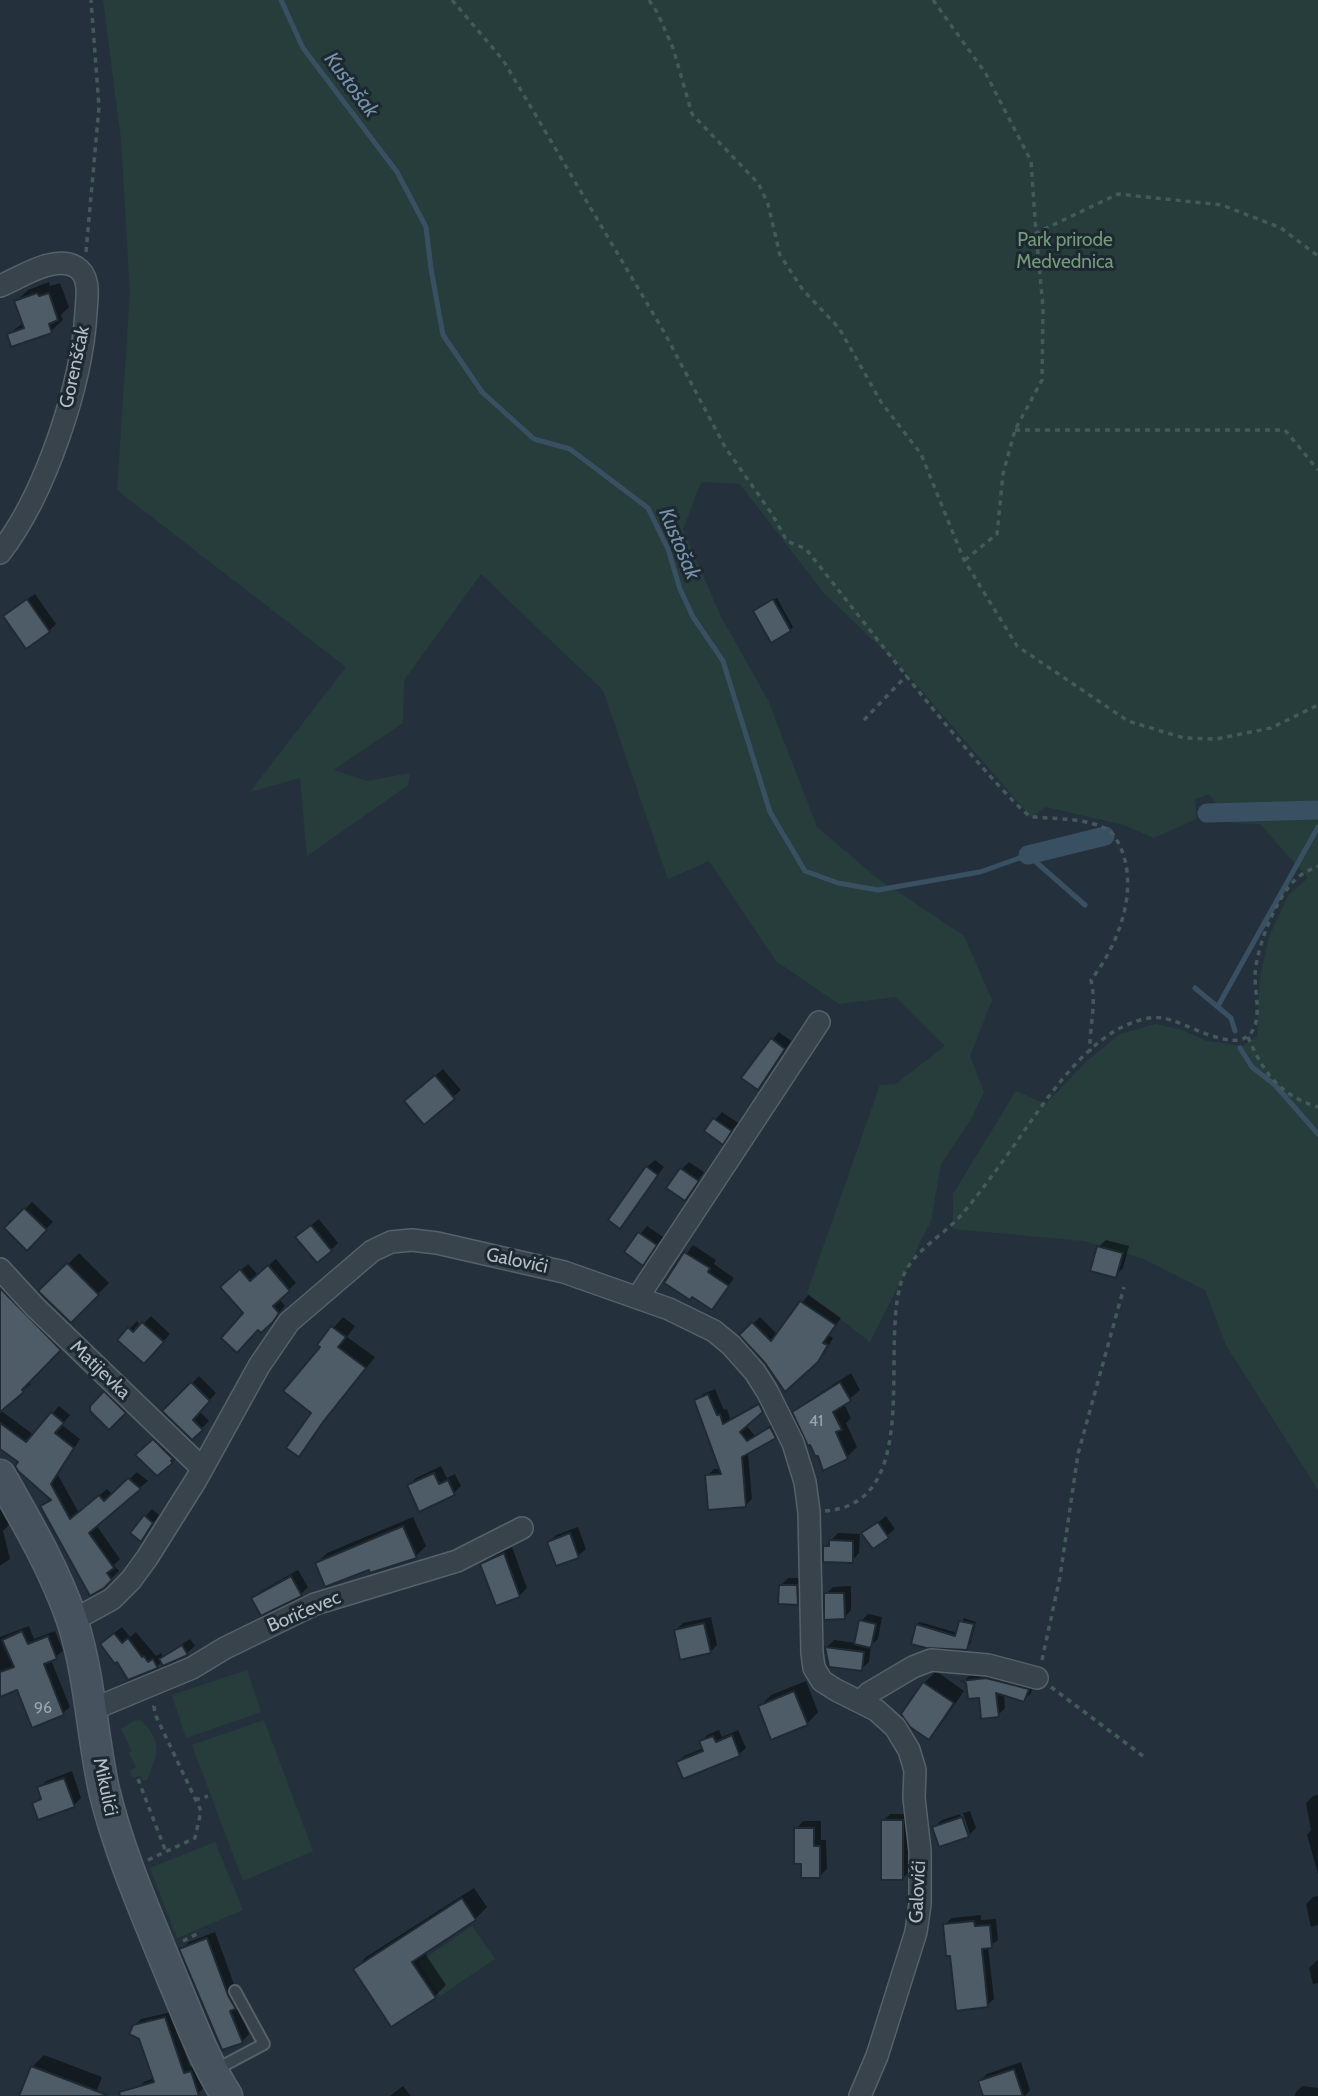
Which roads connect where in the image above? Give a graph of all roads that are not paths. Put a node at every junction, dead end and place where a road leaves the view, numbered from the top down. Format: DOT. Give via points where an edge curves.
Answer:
graph roads {
  1 [pos="0,286"];
  2 [pos="3,540"];
  3 [pos="820,1022"];
  4 [pos="0,1269"];
  5 [pos="638,1297"];
  6 [pos="202,1468"];
  7 [pos="0,1475"];
  8 [pos="522,1528"];
  9 [pos="72,1622"];
  10 [pos="1037,1678"];
  11 [pos="861,1701"];
  12 [pos="91,1710"];
  13 [pos="235,1991"];
  14 [pos="220,2084"];
  15 [pos="860,2096"];
  1 -- 2 [label="street, Gorenščak" via="55,264 77,268 87,285 74,387 40,484 20,525"];
  3 -- 5 [label="street"];
  4 -- 6 [label="street, Matijevka"];
  5 -- 6 [label="street, Galovići" via="564,1272 438,1243 401,1240 382,1245 283,1328"];
  5 -- 11 [label="street, Galovići" via="714,1331 755,1372 793,1443 807,1490 814,1668 828,1686"];
  6 -- 9 [label="street, Galovići" via="131,1580 106,1604"];
  7 -- 9 [label="street, Mikulići" via="52,1573"];
  8 -- 12 [label="street, Boričevec" via="457,1561 316,1604 192,1668"];
  9 -- 12 [label="street, Mikulići"];
  10 -- 11 [label="street" via="988,1665 931,1660"];
  11 -- 15 [label="street, Galovići" via="895,1727 913,1760 920,1903 903,1976"];
  12 -- 14 [label="street, Mikulići" via="113,1827 153,1933"];
  13 -- 14 [label="lane" via="264,2044"];
}
